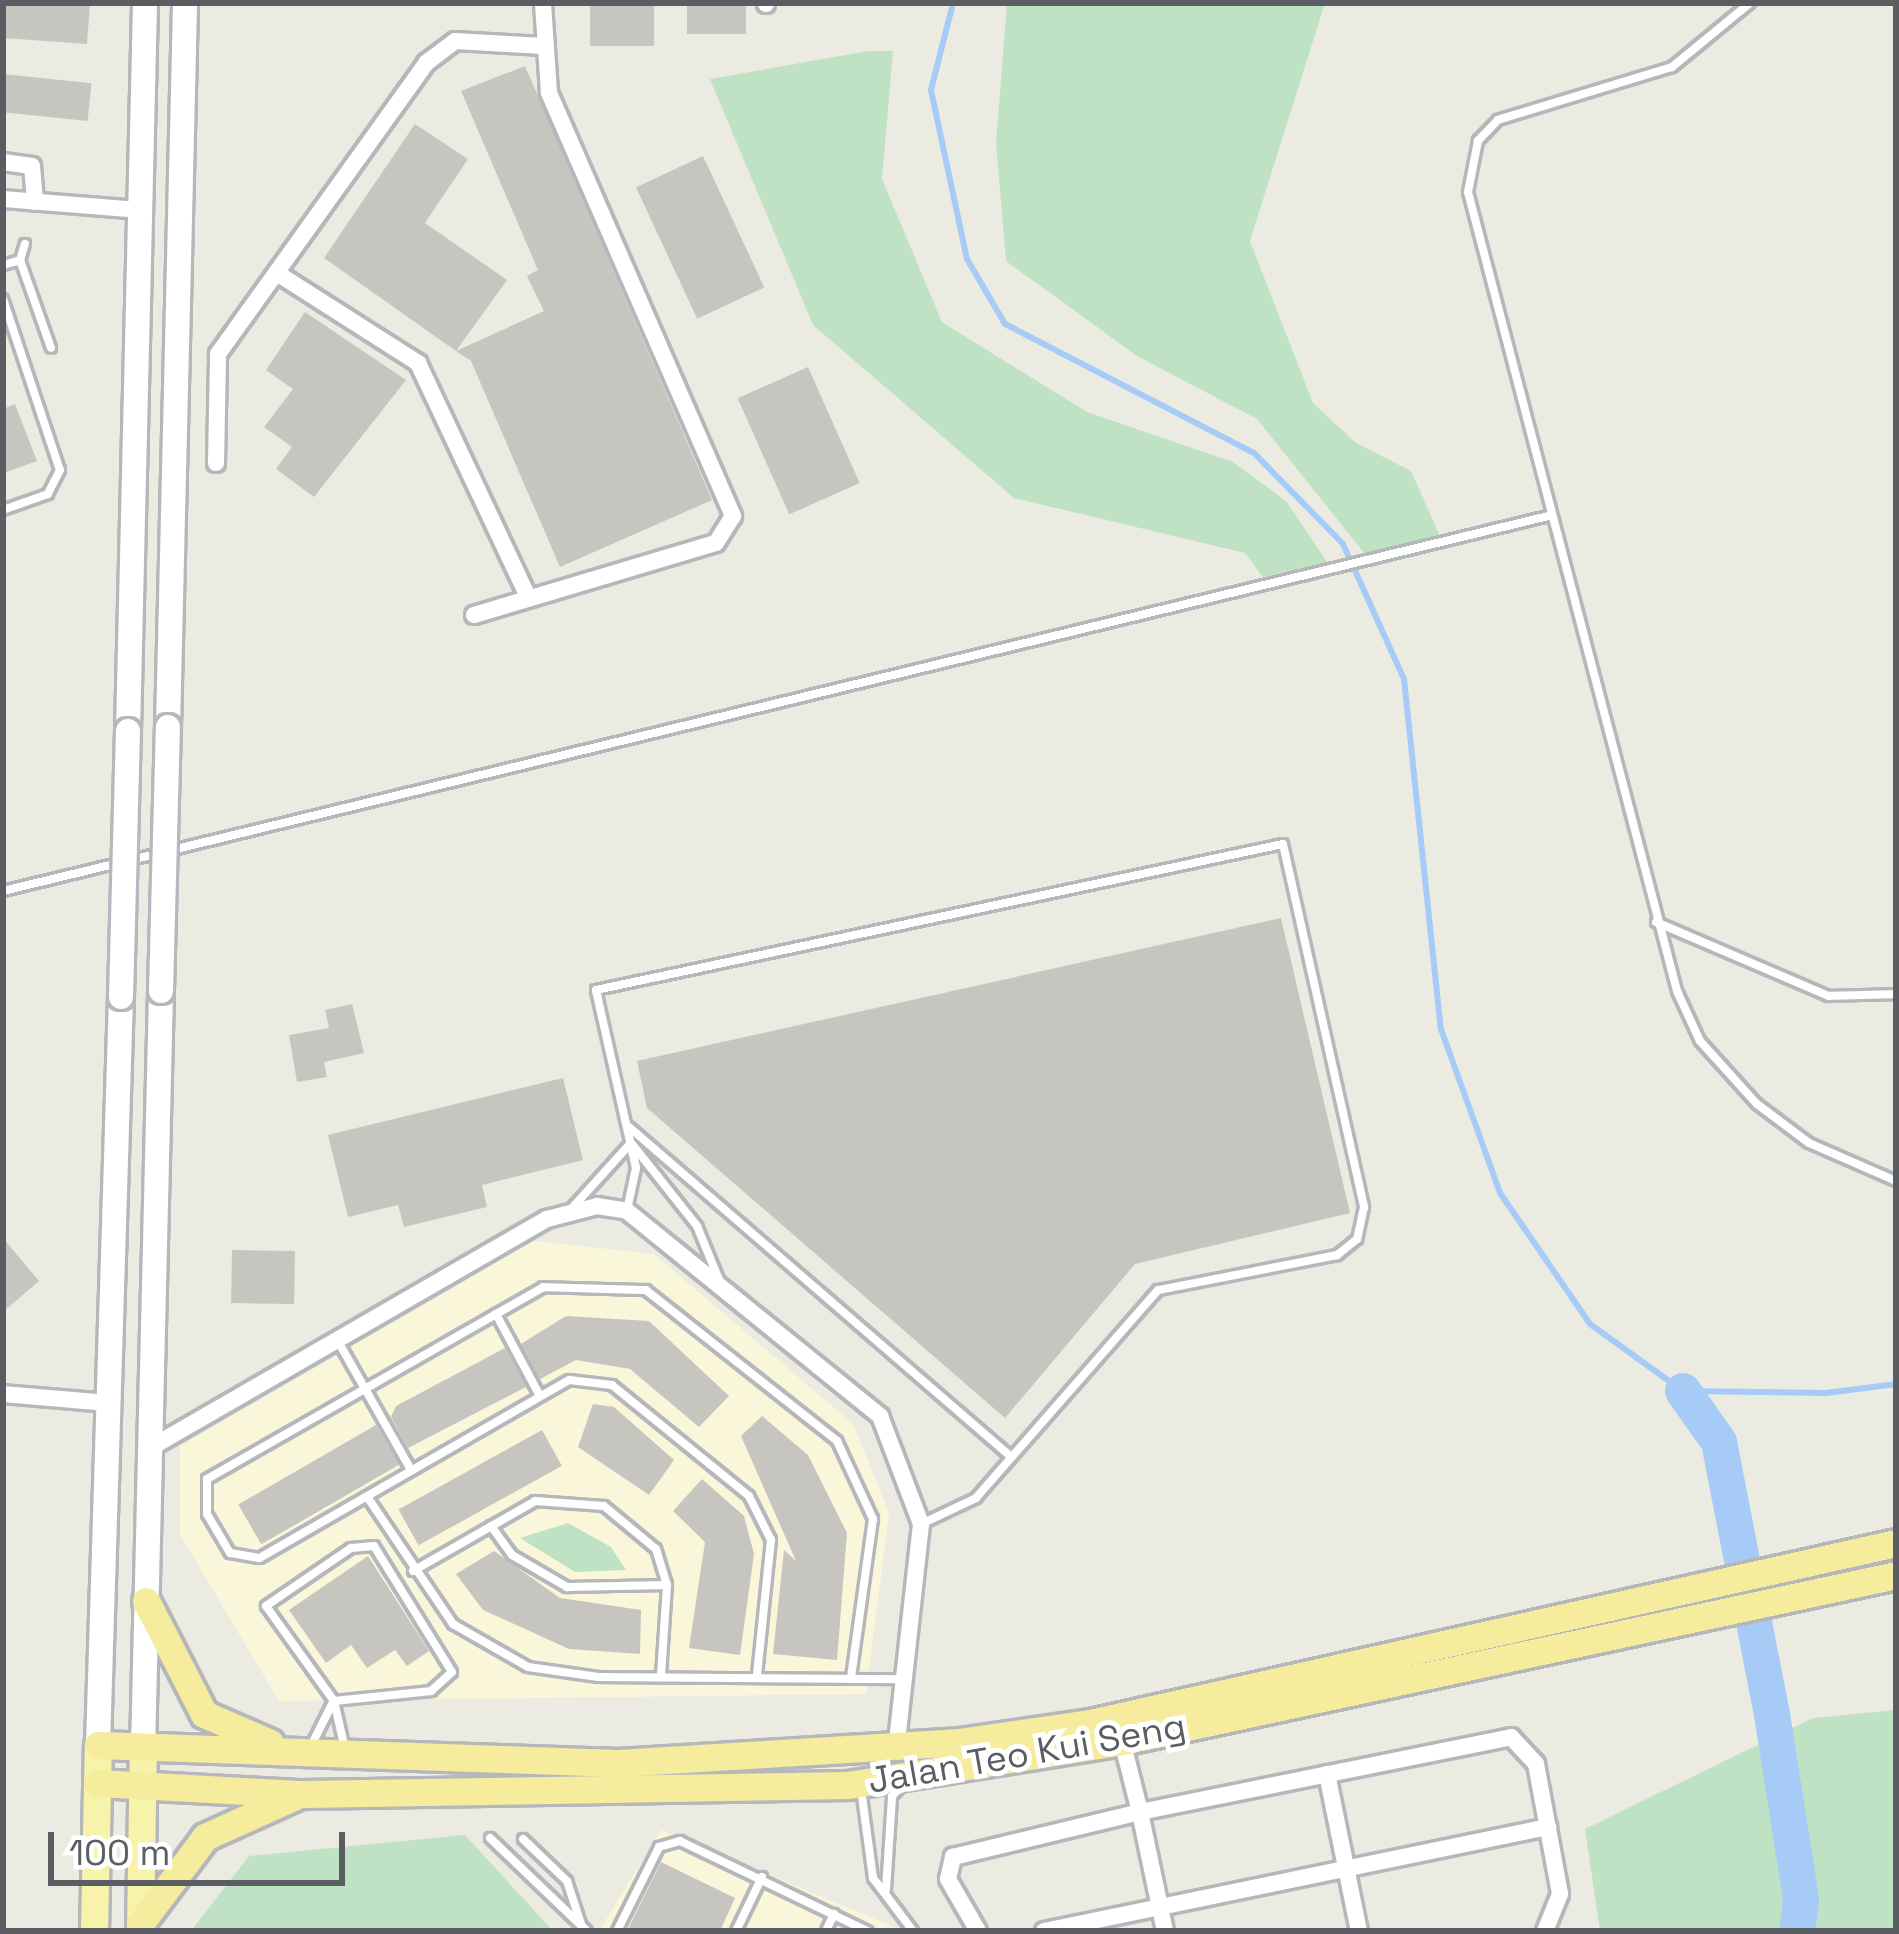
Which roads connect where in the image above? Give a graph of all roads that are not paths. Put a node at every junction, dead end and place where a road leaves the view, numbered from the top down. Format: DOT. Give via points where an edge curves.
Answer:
graph roads {
  1 [pos="145,3"];
  2 [pos="185,3"];
  3 [pos="543,3"];
  4 [pos="1750,3"];
  5 [pos="543,46"];
  6 [pos="3,162"];
  7 [pos="3,199"];
  8 [pos="35,202"];
  9 [pos="140,210"];
  10 [pos="25,244"];
  11 [pos="20,260"];
  12 [pos="3,265"];
  13 [pos="280,275"];
  14 [pos="3,299"];
  15 [pos="51,348"];
  16 [pos="216,463"];
  17 [pos="3,510"];
  18 [pos="1548,516"];
  19 [pos="528,597"];
  20 [pos="474,615"];
  21 [pos="3,891"];
  22 [pos="1655,921"];
  23 [pos="1896,994"];
  24 [pos="627,1126"];
  25 [pos="631,1143"];
  26 [pos="1896,1181"];
  27 [pos="570,1211"];
  28 [pos="627,1211"];
  29 [pos="720,1283"];
  30 [pos="496,1314"];
  31 [pos="339,1343"];
  32 [pos="364,1389"];
  33 [pos="3,1394"];
  34 [pos="540,1396"];
  35 [pos="109,1402"];
  36 [pos="150,1448"];
  37 [pos="1010,1455"];
  38 [pos="410,1468"];
  39 [pos="368,1498"];
  40 [pos="921,1524"];
  41 [pos="491,1526"];
  42 [pos="1896,1543"];
  43 [pos="412,1571"];
  44 [pos="1884,1578"];
  45 [pos="667,1585"];
  46 [pos="146,1601"];
  47 [pos="661,1675"];
  48 [pos="758,1675"];
  49 [pos="851,1678"];
  50 [pos="900,1679"];
  51 [pos="334,1701"];
  52 [pos="1122,1741"];
  53 [pos="98,1744"];
  54 [pos="896,1749"];
  55 [pos="143,1750"];
  56 [pos="307,1754"];
  57 [pos="347,1756"];
  58 [pos="1327,1774"];
  59 [pos="914,1776"];
  60 [pos="97,1783"];
  61 [pos="142,1785"];
  62 [pos="848,1785"];
  63 [pos="303,1794"];
  64 [pos="1140,1812"];
  65 [pos="1548,1826"];
  66 [pos="490,1838"];
  67 [pos="523,1839"];
  68 [pos="1347,1873"];
  69 [pos="762,1877"];
  70 [pos="886,1890"];
  71 [pos="1162,1909"];
  72 [pos="834,1914"];
  73 [pos="140,1928"];
  74 [pos="584,1929"];
  75 [pos="94,1931"];
  76 [pos="617,1931"];
  77 [pos="736,1931"];
  78 [pos="826,1931"];
  79 [pos="867,1931"];
  80 [pos="913,1931"];
  81 [pos="978,1931"];
  82 [pos="1045,1931"];
  83 [pos="1166,1931"];
  84 [pos="1359,1931"];
  85 [pos="1546,1931"];
  1 -- 9 [label="main road"];
  2 -- 36 [label="main road, bridge"];
  3 -- 5 [label="street"];
  4 -- 18 [label="lane" via="1672,67 1520,107 1478,141 1468,192"];
  5 -- 13 [label="street" via="455,41 436,50"];
  5 -- 19 [label="street" via="549,92 733,516 716,543"];
  6 -- 8 [label="street" via="32,166"];
  7 -- 8 [label="street"];
  8 -- 9 [label="street"];
  9 -- 35 [label="main road, bridge"];
  10 -- 11 [label="lane"];
  11 -- 12 [label="lane"];
  11 -- 15 [label="lane"];
  13 -- 16 [label="street" via="218,354"];
  13 -- 19 [label="street" via="418,363"];
  14 -- 17 [label="lane" via="60,470 48,494"];
  18 -- 21 [label="lane"];
  18 -- 22 [label="lane"];
  19 -- 20 [label="street"];
  22 -- 23 [label="lane" via="1829,996"];
  22 -- 26 [label="lane" via="1700,1040 1757,1104 1809,1143"];
  24 -- 25 [label="lane"];
  24 -- 37 [label="lane"];
  24 -- 37 [label="lane" via="596,990 1283,844 1364,1207 1357,1239 1337,1256 1158,1290"];
  25 -- 27 [label="lane"];
  25 -- 28 [label="lane"];
  25 -- 29 [label="lane" via="697,1226"];
  27 -- 28 [label="street"];
  27 -- 31 [label="street"];
  28 -- 29 [label="street"];
  29 -- 40 [label="street" via="880,1415"];
  30 -- 32 [label="lane"];
  30 -- 34 [label="lane"];
  30 -- 49 [label="lane" via="543,1287 646,1290 836,1441 873,1519"];
  31 -- 32 [label="lane"];
  31 -- 36 [label="street"];
  32 -- 38 [label="lane"];
  32 -- 39 [label="lane" via="207,1479 207,1514 243,1560"];
  33 -- 35 [label="street"];
  34 -- 38 [label="lane"];
  34 -- 48 [label="lane" via="569,1380 612,1385 749,1496 771,1540"];
  35 -- 53 [label="main road"];
  36 -- 46 [label="main road"];
  37 -- 40 [label="lane" via="959,1514"];
  38 -- 39 [label="lane"];
  39 -- 43 [label="lane"];
  40 -- 50 [label="street"];
  41 -- 43 [label="lane"];
  41 -- 45 [label="lane" via="512,1555 567,1587"];
  41 -- 45 [label="lane" via="535,1501 577,1497 632,1524 656,1549"];
  42 -- 54 [label="highway, Jalan Teo Kui Seng" via="1090,1724"];
  43 -- 47 [label="lane" via="453,1624 529,1667"];
  44 -- 52 [label="highway, Jalan Teo Kui Seng"];
  45 -- 47 [label="lane"];
  46 -- 55 [label="main road"];
  46 -- 56 [label="highway" via="204,1714"];
  47 -- 48 [label="lane"];
  48 -- 49 [label="lane"];
  49 -- 50 [label="lane"];
  50 -- 54 [label="street"];
  51 -- 51 [label="lane" via="266,1606 351,1548 374,1546 452,1672 431,1691"];
  51 -- 56 [label="lane"];
  51 -- 57 [label="lane"];
  52 -- 59 [label="highway, Jalan Teo Kui Seng"];
  52 -- 64 [label="street"];
  53 -- 55 [label="highway, Jalan Teo Kui Seng"];
  53 -- 60 [label="main road"];
  54 -- 57 [label="highway, Jalan Teo Kui Seng" via="618,1762"];
  55 -- 56 [label="highway, Jalan Teo Kui Seng"];
  55 -- 61 [label="main road"];
  56 -- 57 [label="highway, Jalan Teo Kui Seng"];
  58 -- 64 [label="street"];
  58 -- 65 [label="street" via="1511,1737 1536,1764"];
  58 -- 68 [label="street"];
  59 -- 62 [label="highway, Jalan Teo Kui Seng"];
  59 -- 70 [label="lane" via="892,1796"];
  60 -- 61 [label="highway, Jalan Teo Kui Seng"];
  60 -- 75 [label="main road"];
  61 -- 63 [label="highway, Jalan Teo Kui Seng"];
  61 -- 73 [label="main road"];
  62 -- 63 [label="highway, Jalan Teo Kui Seng"];
  62 -- 70 [label="lane" via="870,1803 873,1878"];
  63 -- 73 [label="highway" via="205,1837"];
  64 -- 71 [label="street"];
  64 -- 81 [label="street" via="952,1857 948,1879"];
  65 -- 68 [label="street"];
  65 -- 85 [label="street" via="1561,1894"];
  66 -- 74 [label="lane"];
  67 -- 74 [label="lane" via="567,1881"];
  68 -- 71 [label="street"];
  68 -- 84 [label="street"];
  69 -- 72 [label="lane"];
  69 -- 76 [label="lane" via="686,1842 665,1844"];
  69 -- 77 [label="lane"];
  70 -- 80 [label="lane"];
  71 -- 82 [label="street"];
  71 -- 83 [label="street"];
  72 -- 78 [label="lane"];
  72 -- 79 [label="lane"];
}
